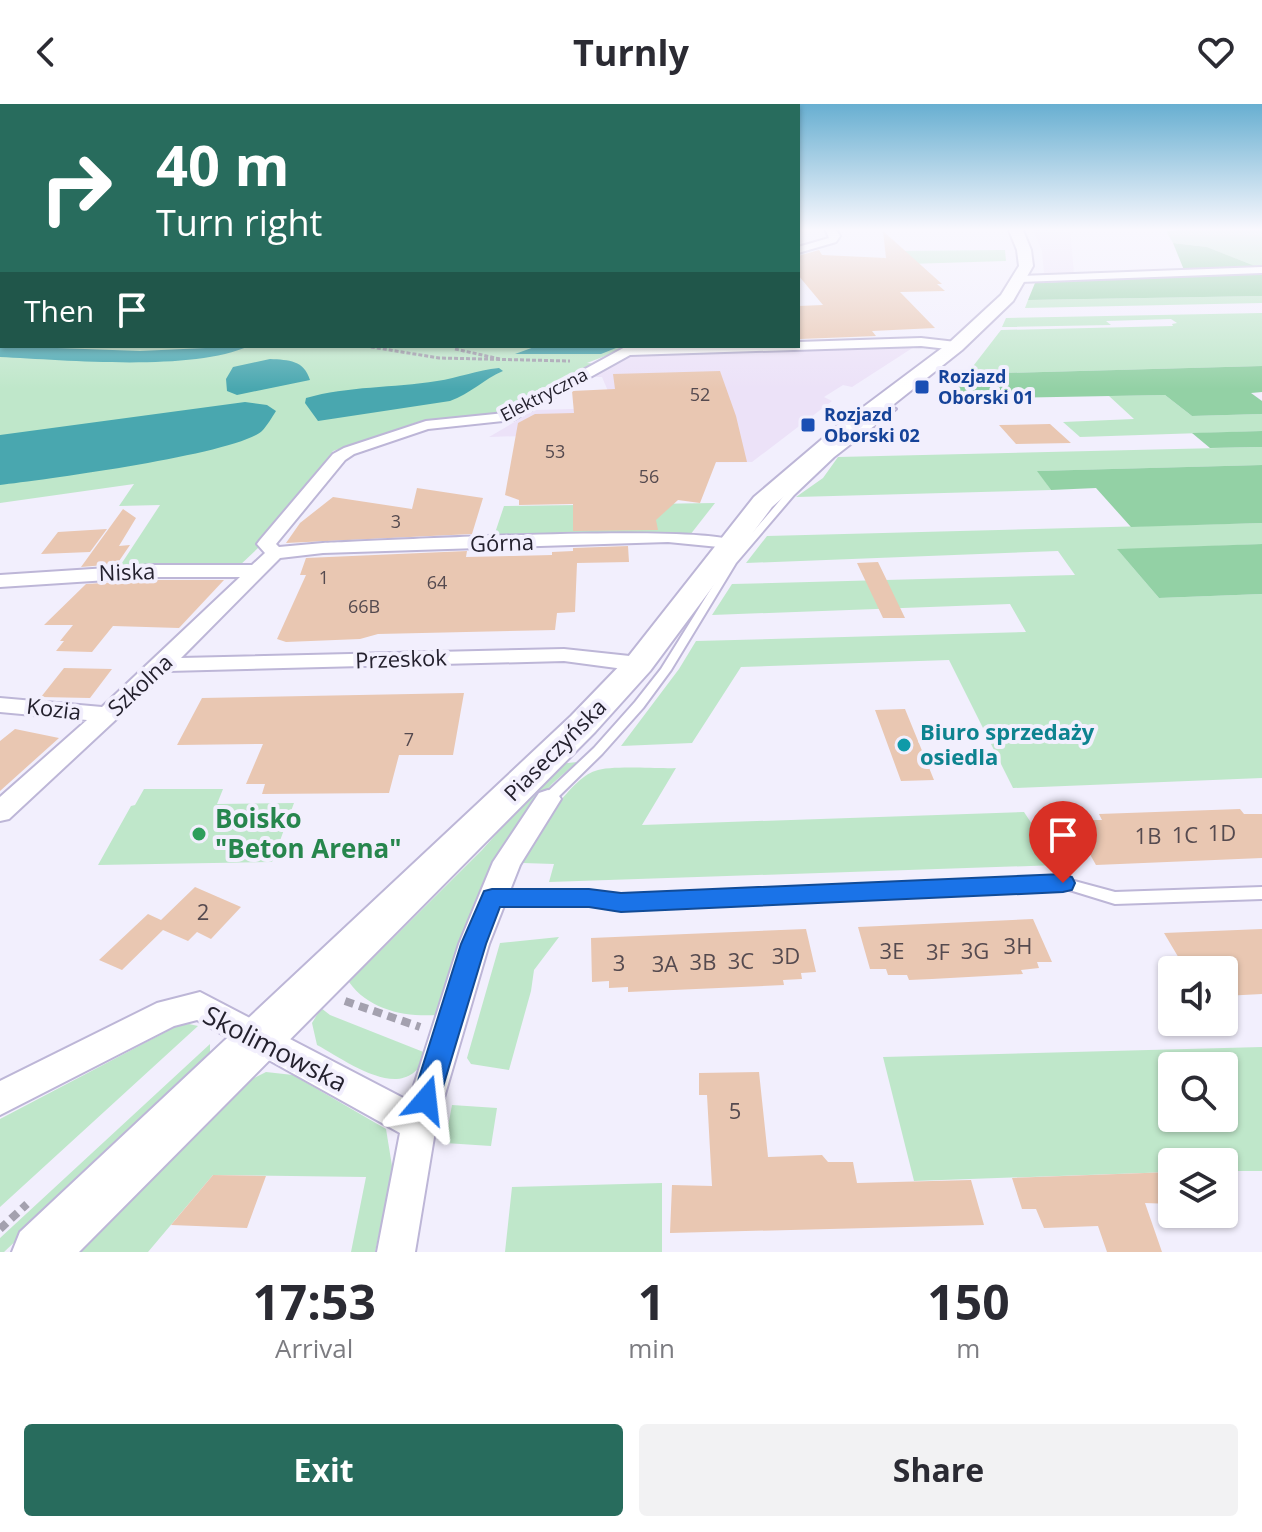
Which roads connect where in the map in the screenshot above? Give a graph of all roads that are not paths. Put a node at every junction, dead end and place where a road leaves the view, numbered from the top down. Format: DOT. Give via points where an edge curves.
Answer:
graph roads {
  1 [pos="1018,282"];
  2 [pos="800,346"];
  3 [pos="956,346"];
  4 [pos="634,348"];
  5 [pos="892,409"];
  6 [pos="729,543"];
  7 [pos="275,553"];
  8 [pos="255,571"];
  9 [pos="0,581"];
  10 [pos="639,664"];
  11 [pos="162,665"];
  12 [pos="0,705"];
  13 [pos="108,715"];
  14 [pos="548,799"];
  15 [pos="0,812"];
  16 [pos="1262,893"];
  17 [pos="492,898"];
  18 [pos="262,1037"];
  19 [pos="0,1099"];
  20 [pos="419,1125"];
  21 [pos="40,1252"];
  22 [pos="396,1252"];
  1 -- 3 [label="main road, Piaseczyńska"];
  2 -- 3 [label="street"];
  3 -- 6 [label="main road, Piaseczyńska" via="789,478"];
  4 -- 7 [label="street, Elektryczna" via="508,417 426,425 339,457 266,544"];
  5 -- 14 [label="lane" via="831,455 765,522 732,562 648,693"];
  6 -- 7 [label="street, Górna" via="668,537"];
  6 -- 10 [label="main road, Piaseczyńska"];
  7 -- 8 [label="street, Szkolna"];
  8 -- 9 [label="street, Niska"];
  8 -- 11 [label="street, Szkolna"];
  10 -- 11 [label="street, Przeskok" via="564,655"];
  10 -- 18 [label="main road, Piaseczyńska"];
  11 -- 13 [label="street, Szkolna"];
  12 -- 13 [label="street, Kozia"];
  13 -- 15 [label="street, Szkolna"];
  14 -- 17 [label="street" via="507,862"];
  16 -- 17 [label="lane" via="1115,898 1063,883 621,903"];
  17 -- 20 [label="street"];
  18 -- 19 [label="street, Skolimowska" via="200,1006 168,1013"];
  18 -- 20 [label="street, Skolimowska"];
  18 -- 21 [label="main road, Piaseczyńska"];
  20 -- 22 [label="street"];
}
